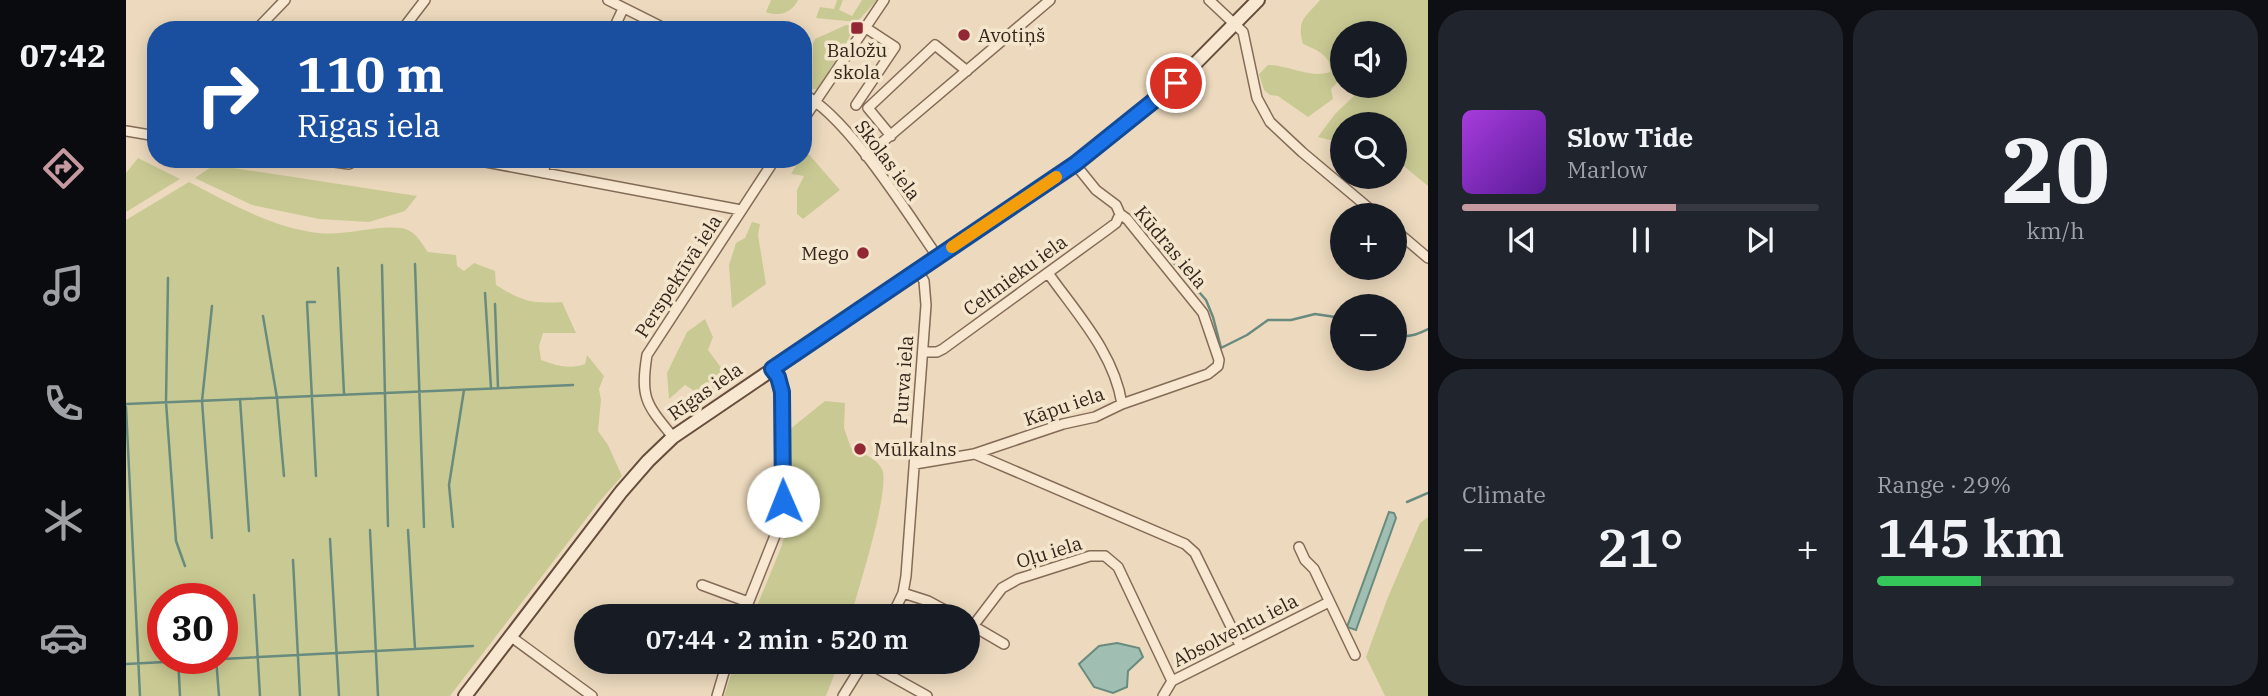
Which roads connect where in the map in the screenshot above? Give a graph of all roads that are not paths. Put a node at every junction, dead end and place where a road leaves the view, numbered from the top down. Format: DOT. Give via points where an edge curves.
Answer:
graph roads {
  1 [pos="285,0"];
  2 [pos="425,0"];
  3 [pos="608,0"];
  4 [pos="884,0"];
  5 [pos="1050,0"];
  6 [pos="1209,0"];
  7 [pos="1258,0"];
  8 [pos="623,9"];
  9 [pos="265,21"];
  10 [pos="409,21"];
  11 [pos="617,21"];
  12 [pos="649,21"];
  13 [pos="1234,25"];
  14 [pos="866,28"];
  15 [pos="967,71"];
  16 [pos="812,98"];
  17 [pos="817,101"];
  18 [pos="856,105"];
  19 [pos="812,108"];
  20 [pos="126,131"];
  21 [pos="147,134"];
  22 [pos="891,136"];
  23 [pos="866,156"];
  24 [pos="1075,164"];
  25 [pos="517,168"];
  26 [pos="544,168"];
  27 [pos="769,168"];
  28 [pos="543,173"];
  29 [pos="1363,203"];
  30 [pos="741,210"];
  31 [pos="1120,214"];
  32 [pos="1407,240"];
  33 [pos="937,256"];
  34 [pos="1428,258"];
  35 [pos="918,271"];
  36 [pos="1048,273"];
  37 [pos="923,352"];
  38 [pos="1218,366"];
  39 [pos="772,369"];
  40 [pos="1122,404"];
  41 [pos="673,437"];
  42 [pos="974,454"];
  43 [pos="915,464"];
  44 [pos="1299,547"];
  45 [pos="702,585"];
  46 [pos="903,593"];
  47 [pos="748,602"];
  48 [pos="1329,602"];
  49 [pos="898,604"];
  50 [pos="934,604"];
  51 [pos="980,613"];
  52 [pos="980,630"];
  53 [pos="510,636"];
  54 [pos="1004,644"];
  55 [pos="1240,645"];
  56 [pos="1355,655"];
  57 [pos="723,674"];
  58 [pos="858,674"];
  59 [pos="887,674"];
  60 [pos="1172,681"];
  61 [pos="465,696"];
  62 [pos="592,696"];
  63 [pos="717,696"];
  64 [pos="844,696"];
  65 [pos="927,696"];
  66 [pos="1163,696"];
  1 -- 9 [label="street"];
  2 -- 10 [label="street"];
  3 -- 8 [label="street"];
  4 -- 14 [label="street"];
  5 -- 15 [label="street"];
  6 -- 13 [label="street"];
  7 -- 13 [label="main road, Rīgas iela"];
  8 -- 11 [label="street"];
  8 -- 12 [label="street"];
  13 -- 24 [label="main road, Rīgas iela" via="1168,90"];
  13 -- 29 [label="street" via="1247,41 1257,98 1270,121"];
  14 -- 17 [label="street"];
  14 -- 18 [label="street" via="895,47"];
  15 -- 22 [label="street"];
  15 -- 22 [label="street" via="935,45 868,108"];
  16 -- 17 [label="street, Skolas iela"];
  17 -- 19 [label="street"];
  17 -- 23 [label="street, Skolas iela"];
  20 -- 21 [label="street"];
  22 -- 23 [label="street"];
  23 -- 33 [label="street, Skolas iela"];
  24 -- 31 [label="street, Kūdras iela"];
  24 -- 33 [label="main road, Rīgas iela"];
  25 -- 28 [label="street"];
  26 -- 28 [label="street"];
  27 -- 30 [label="street, Perspektīvā iela"];
  28 -- 30 [label="street"];
  30 -- 41 [label="street, Perspektīvā iela" via="647,355 643,385 647,403"];
  31 -- 36 [label="street, Celtnieku iela" via="1116,223"];
  31 -- 38 [label="street, Kūdras iela" via="1203,313"];
  32 -- 34 [label="street"];
  33 -- 35 [label="main road, Rīgas iela"];
  35 -- 37 [label="street, Purva iela" via="926,292"];
  35 -- 39 [label="main road, Rīgas iela"];
  36 -- 37 [label="street, Celtnieku iela" via="937,352"];
  36 -- 40 [label="street" via="1108,356"];
  37 -- 43 [label="street, Purva iela"];
  38 -- 40 [label="street, Kāpu iela" via="1208,374"];
  39 -- 41 [label="main road, Rīgas iela"];
  39 -- 47 [label="street" via="782,392 782,518"];
  40 -- 42 [label="street, Kāpu iela" via="1095,417"];
  41 -- 53 [label="main road, Rīgas iela" via="621,492"];
  42 -- 43 [label="street, Kāpu iela"];
  42 -- 55 [label="street" via="1185,544 1195,553"];
  43 -- 46 [label="street, Purva iela"];
  44 -- 48 [label="street"];
  45 -- 47 [label="street"];
  46 -- 49 [label="street, Purva iela"];
  46 -- 50 [label="street"];
  48 -- 55 [label="street, Absolventu iela"];
  48 -- 56 [label="street"];
  51 -- 60 [label="street, Oļu iela" via="1010,583 1090,556 1105,556 1118,567"];
  52 -- 54 [label="street"];
  53 -- 61 [label="main road, Rīgas iela"];
  53 -- 62 [label="street"];
  55 -- 60 [label="street, Absolventu iela"];
  57 -- 63 [label="street"];
  58 -- 64 [label="street"];
  59 -- 65 [label="street"];
  60 -- 66 [label="street, Absolventu iela"];
}
